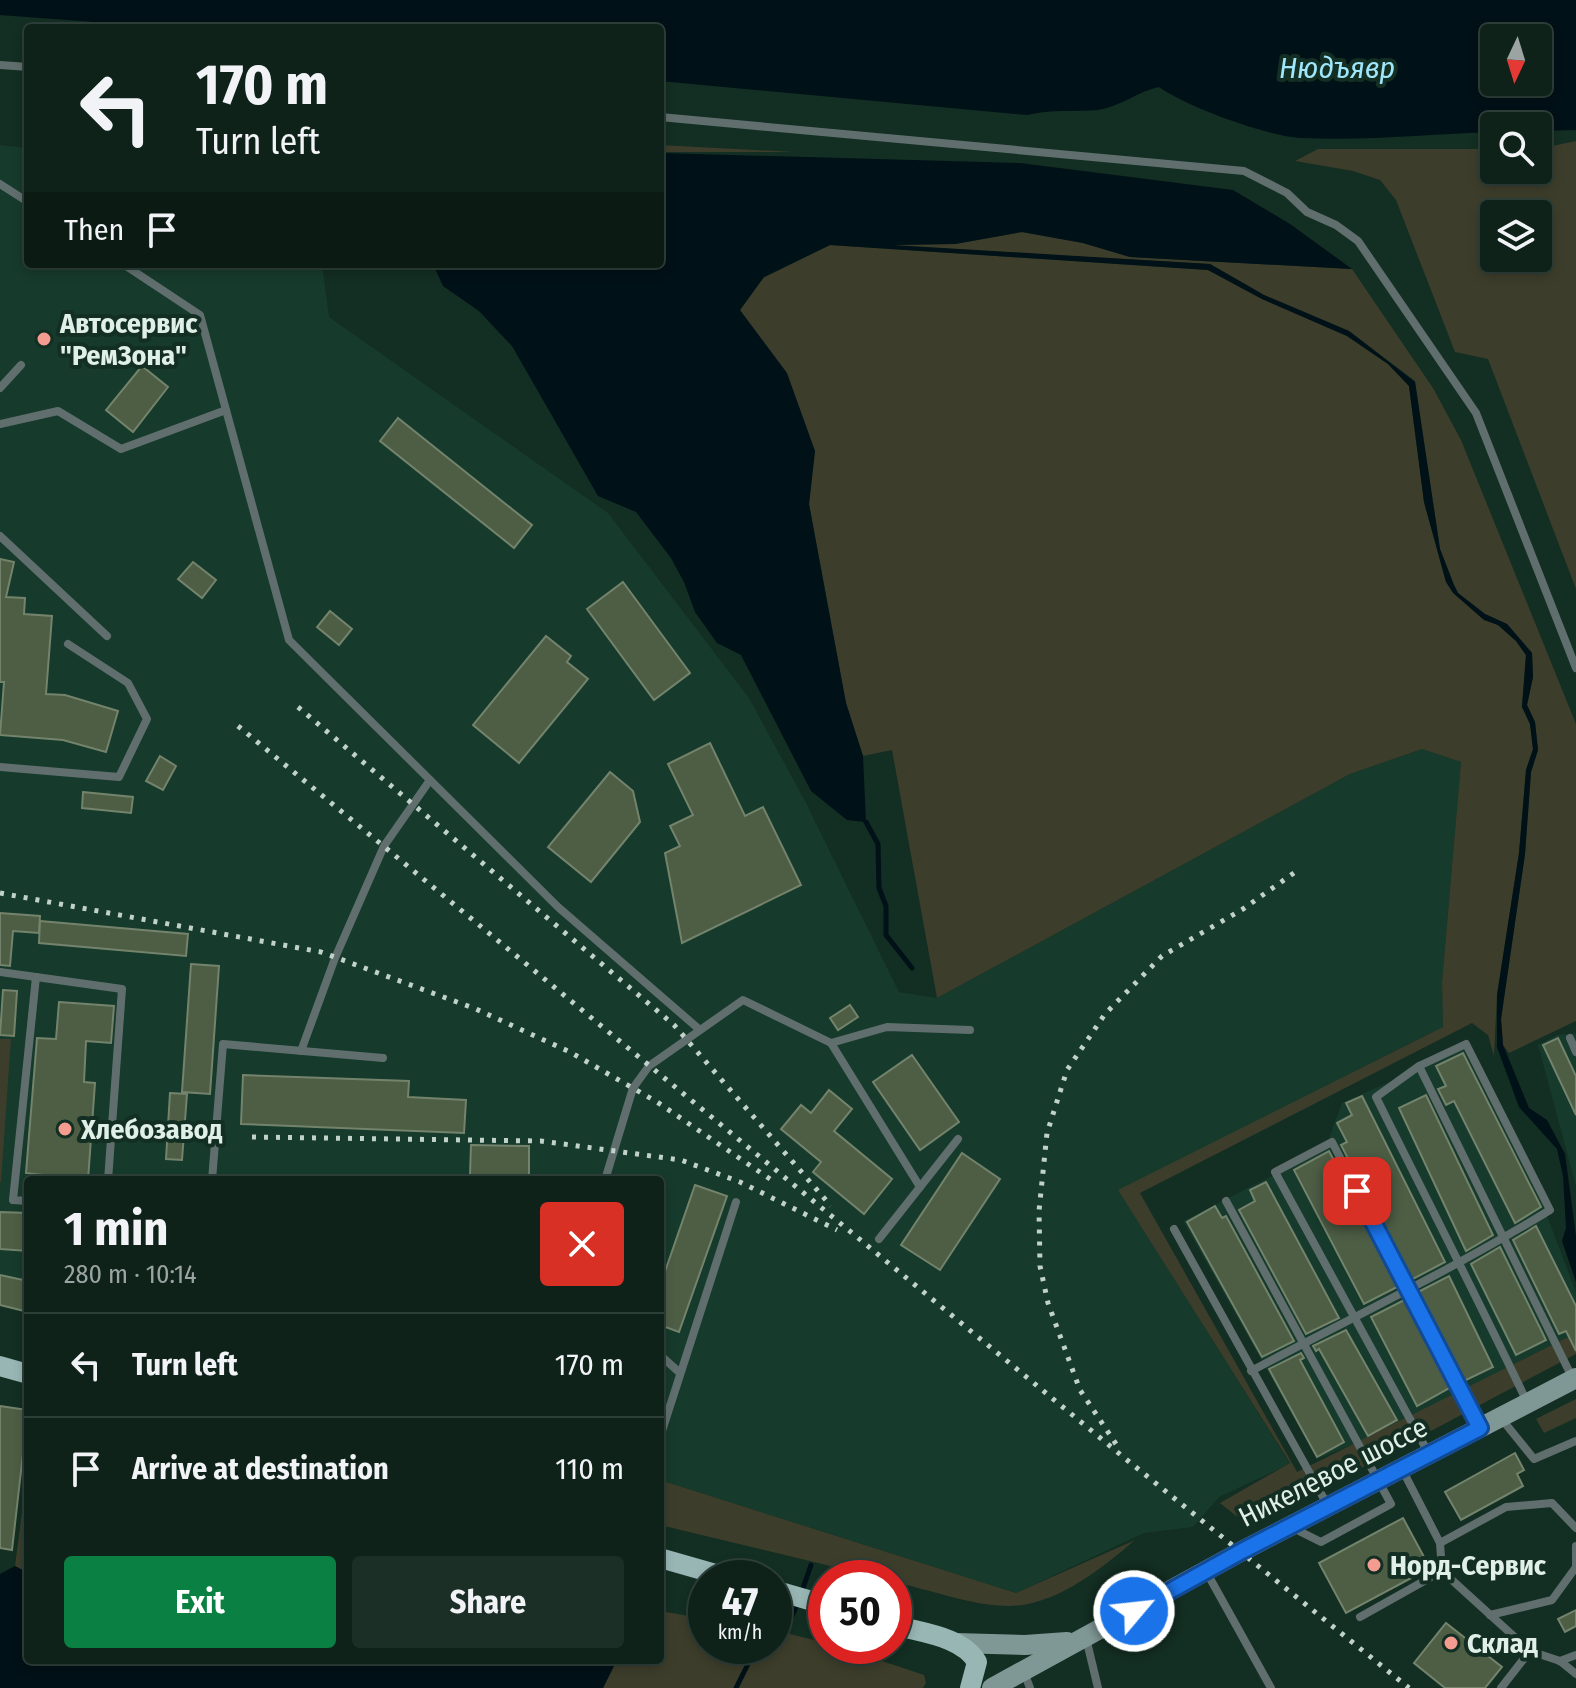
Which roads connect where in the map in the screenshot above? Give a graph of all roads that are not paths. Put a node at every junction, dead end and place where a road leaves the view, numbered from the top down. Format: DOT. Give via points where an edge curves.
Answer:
graph roads {
  1 [pos="0,65"];
  2 [pos="24,67"];
  3 [pos="664,117"];
  4 [pos="0,184"];
  5 [pos="24,199"];
  6 [pos="129,268"];
  7 [pos="21,365"];
  8 [pos="0,388"];
  9 [pos="226,410"];
  10 [pos="0,424"];
  11 [pos="0,536"];
  12 [pos="107,636"];
  13 [pos="68,644"];
  14 [pos="1576,668"];
  15 [pos="0,767"];
  16 [pos="430,780"];
  17 [pos="0,972"];
  18 [pos="36,977"];
  19 [pos="700,1030"];
  20 [pos="970,1030"];
  21 [pos="1570,1038"];
  22 [pos="831,1043"];
  23 [pos="301,1051"];
  24 [pos="1576,1052"];
  25 [pos="383,1058"];
  26 [pos="1419,1066"];
  27 [pos="958,1139"];
  28 [pos="108,1176"];
  29 [pos="212,1176"];
  30 [pos="606,1176"];
  31 [pos="920,1187"];
  32 [pos="24,1201"];
  33 [pos="1226,1201"];
  34 [pos="736,1202"];
  35 [pos="1174,1229"];
  36 [pos="1503,1238"];
  37 [pos="879,1239"];
  38 [pos="1458,1262"];
  39 [pos="1408,1288"];
  40 [pos="1355,1316"];
  41 [pos="1304,1343"];
  42 [pos="664,1359"];
  43 [pos="0,1366"];
  44 [pos="1251,1371"];
  45 [pos="24,1373"];
  46 [pos="680,1373"];
  47 [pos="1576,1378"];
  48 [pos="1527,1403"];
  49 [pos="1500,1417"];
  50 [pos="664,1424"];
  51 [pos="1480,1428"];
  52 [pos="1576,1441"];
  53 [pos="1429,1455"];
  54 [pos="1402,1469"];
  55 [pos="1378,1480"];
  56 [pos="1328,1507"];
  57 [pos="1289,1526"];
  58 [pos="1576,1528"];
  59 [pos="1440,1543"];
  60 [pos="1576,1546"];
  61 [pos="664,1559"];
  62 [pos="688,1566"];
  63 [pos="1576,1568"];
  64 [pos="1442,1571"];
  65 [pos="1206,1572"];
  66 [pos="1490,1615"];
  67 [pos="1360,1617"];
  68 [pos="912,1630"];
  69 [pos="1084,1639"];
  70 [pos="956,1643"];
  71 [pos="1530,1651"];
  72 [pos="1576,1655"];
  73 [pos="1560,1661"];
  74 [pos="1576,1674"];
  75 [pos="1027,1679"];
  76 [pos="970,1688"];
  77 [pos="992,1688"];
  78 [pos="1098,1688"];
  79 [pos="1271,1688"];
  80 [pos="1501,1688"];
  1 -- 2 [label="lane"];
  3 -- 14 [label="lane" via="1244,171 1287,193 1307,212 1358,241 1476,413"];
  4 -- 5 [label="lane"];
  6 -- 9 [label="lane" via="200,315"];
  7 -- 8 [label="lane"];
  9 -- 10 [label="lane" via="121,449 58,411"];
  9 -- 16 [label="lane" via="289,640"];
  11 -- 12 [label="lane"];
  13 -- 15 [label="lane" via="128,683 147,719 119,777"];
  16 -- 19 [label="lane" via="558,907"];
  16 -- 23 [label="lane" via="384,846"];
  17 -- 18 [label="lane"];
  18 -- 28 [label="lane" via="122,989"];
  18 -- 32 [label="lane" via="13,1200"];
  19 -- 22 [label="lane" via="743,1000"];
  19 -- 30 [label="lane" via="649,1066 633,1088"];
  20 -- 22 [label="lane" via="887,1027"];
  21 -- 24 [label="lane"];
  22 -- 31 [label="lane"];
  23 -- 25 [label="lane"];
  23 -- 29 [label="lane" via="223,1044"];
  26 -- 36 [label="lane"];
  26 -- 36 [label="lane" via="1466,1044 1550,1210"];
  26 -- 38 [label="lane" via="1376,1097"];
  27 -- 31 [label="lane"];
  31 -- 37 [label="lane"];
  33 -- 41 [label="lane"];
  34 -- 46 [label="lane"];
  35 -- 44 [label="lane"];
  36 -- 38 [label="lane"];
  36 -- 47 [label="lane"];
  38 -- 39 [label="lane"];
  38 -- 48 [label="lane"];
  39 -- 40 [label="lane"];
  39 -- 40 [label="lane" via="1332,1142 1275,1172"];
  39 -- 51 [label="lane"];
  40 -- 41 [label="lane"];
  40 -- 53 [label="lane"];
  41 -- 44 [label="lane"];
  41 -- 55 [label="lane"];
  42 -- 46 [label="lane"];
  43 -- 45 [label="main road"];
  44 -- 56 [label="lane"];
  46 -- 50 [label="lane"];
  47 -- 48 [label="main road, Никелевое шоссе"];
  48 -- 49 [label="main road, Никелевое шоссе"];
  49 -- 51 [label="main road, Никелевое шоссе"];
  49 -- 52 [label="lane" via="1534,1459"];
  51 -- 53 [label="main road, Никелевое шоссе"];
  53 -- 54 [label="main road, Никелевое шоссе"];
  54 -- 55 [label="main road, Никелевое шоссе"];
  54 -- 59 [label="lane"];
  55 -- 56 [label="main road, Никелевое шоссе"];
  55 -- 57 [label="lane" via="1391,1504 1321,1542"];
  56 -- 57 [label="main road, Никелевое шоссе"];
  57 -- 65 [label="main road, Никелевое шоссе"];
  58 -- 59 [label="lane" via="1552,1503 1506,1507"];
  59 -- 64 [label="lane"];
  60 -- 63 [label="lane"];
  61 -- 62 [label="main road"];
  63 -- 66 [label="lane" via="1552,1600"];
  64 -- 66 [label="lane"];
  64 -- 67 [label="lane"];
  65 -- 69 [label="main road, Никелевое шоссе"];
  65 -- 79 [label="lane"];
  66 -- 71 [label="lane"];
  68 -- 70 [label="main road"];
  69 -- 70 [label="main road" via="1025,1645"];
  69 -- 75 [label="main road, Никелевое шоссе"];
  69 -- 78 [label="lane"];
  70 -- 76 [label="main road" via="977,1662"];
  71 -- 73 [label="lane"];
  71 -- 80 [label="lane"];
  72 -- 73 [label="lane"];
  73 -- 74 [label="lane"];
  75 -- 77 [label="main road, Никелевое шоссе"];
}
